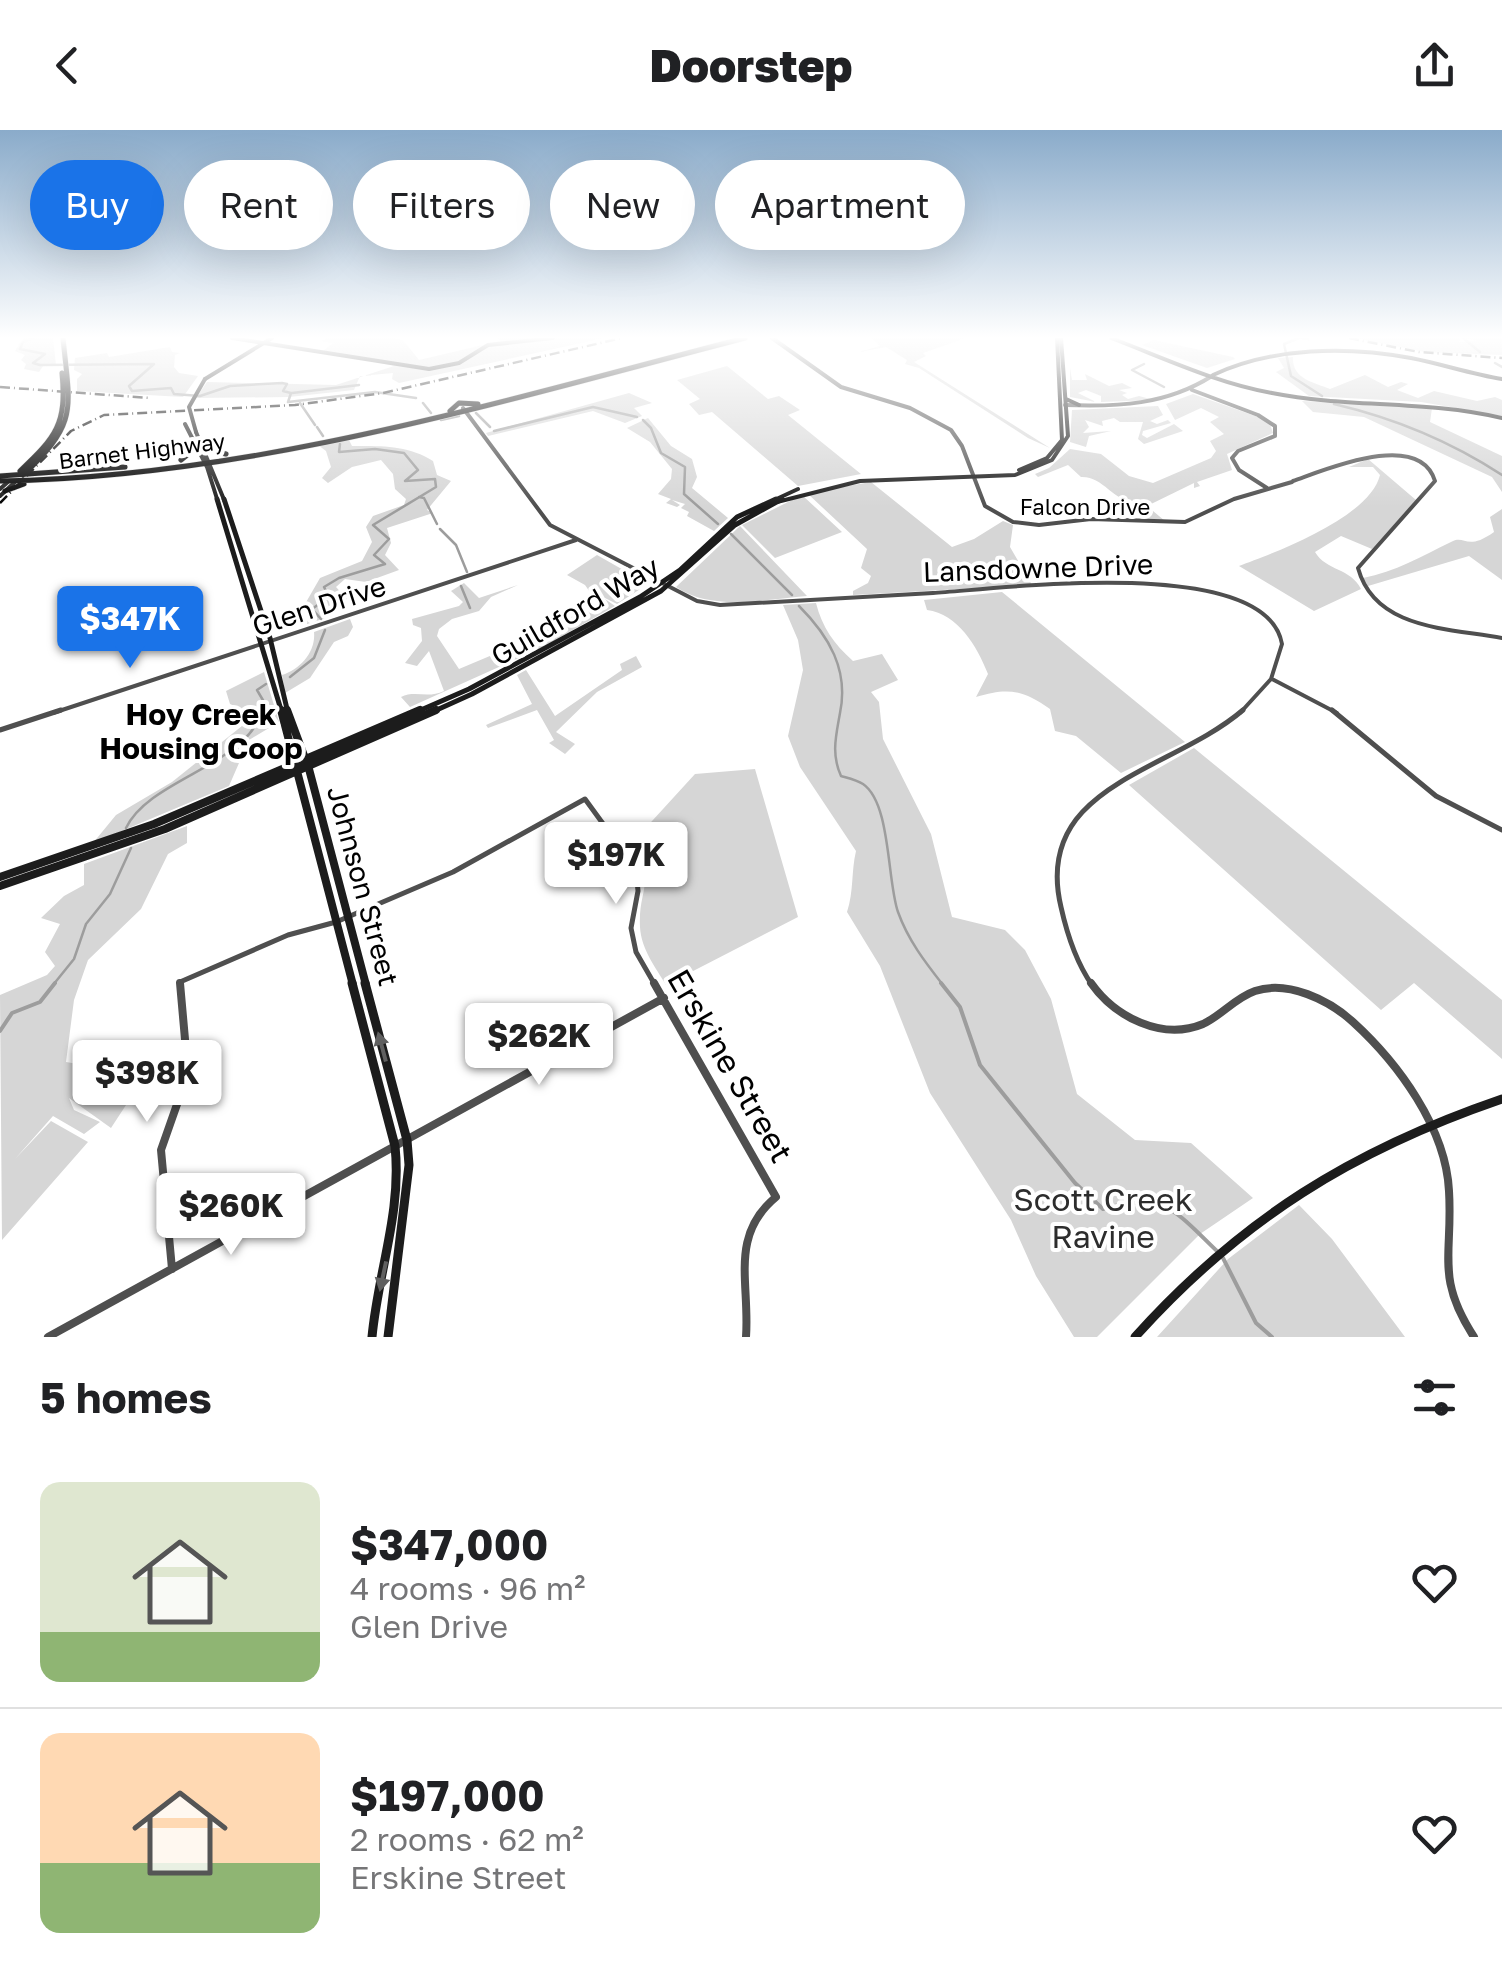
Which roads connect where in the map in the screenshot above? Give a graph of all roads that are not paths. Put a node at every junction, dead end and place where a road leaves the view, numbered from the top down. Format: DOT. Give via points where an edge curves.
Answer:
graph roads {
  1 [pos="64,394"];
  2 [pos="71,394"];
  3 [pos="193,394"];
  4 [pos="195,394"];
  5 [pos="519,394"];
  6 [pos="522,394"];
  7 [pos="866,394"];
  8 [pos="1064,394"];
  9 [pos="1180,394"];
  10 [pos="1203,394"];
  11 [pos="1291,394"];
  12 [pos="1065,405"];
  13 [pos="1080,405"];
  14 [pos="478,406"];
  15 [pos="465,411"];
  16 [pos="450,412"];
  17 [pos="1502,418"];
  18 [pos="196,448"];
  19 [pos="227,457"];
  20 [pos="208,460"];
  21 [pos="184,462"];
  22 [pos="37,463"];
  23 [pos="26,465"];
  24 [pos="62,473"];
  25 [pos="1248,476"];
  26 [pos="974,477"];
  27 [pos="0,478"];
  28 [pos="15,479"];
  29 [pos="35,481"];
  30 [pos="1289,482"];
  31 [pos="1268,489"];
  32 [pos="2,492"];
  33 [pos="576,540"];
  34 [pos="664,585"];
  35 [pos="1502,638"];
  36 [pos="268,644"];
  37 [pos="1272,679"];
  38 [pos="0,732"];
  39 [pos="307,763"];
  40 [pos="297,767"];
  41 [pos="1502,830"];
  42 [pos="0,877"];
  43 [pos="0,886"];
  44 [pos="347,918"];
  45 [pos="336,922"];
  46 [pos="664,998"];
  47 [pos="1502,1100"];
  48 [pos="1427,1124"];
  49 [pos="407,1140"];
  50 [pos="395,1146"];
  51 [pos="172,1269"];
  52 [pos="48,1337"];
  53 [pos="372,1337"];
  54 [pos="388,1337"];
  55 [pos="746,1337"];
  56 [pos="1135,1337"];
  57 [pos="1474,1337"];
  1 -- 23 [label="main road" via="64,418"];
  2 -- 22 [label="main road" via="70,419"];
  3 -- 18 [label="main road, bridge" via="186,405"];
  4 -- 20 [label="main road, bridge" via="189,406"];
  5 -- 14 [label="main road"];
  6 -- 14 [label="main road"];
  7 -- 26 [label="street, Falcon Drive" via="937,421 960,442"];
  8 -- 12 [label="main road, Guildford Way"];
  9 -- 13 [label="street" via="1156,403"];
  10 -- 25 [label="street" via="1275,426 1272,438 1233,455"];
  11 -- 17 [label="main road" via="1451,407"];
  12 -- 13 [label="main road"];
  12 -- 13 [label="main road"];
  12 -- 26 [label="main road, Guildford Way" via="1067,441 1052,460 1015,475"];
  14 -- 15 [label="main road"];
  14 -- 16 [label="main road" via="459,403"];
  15 -- 16 [label="main road"];
  15 -- 33 [label="street, Lansdowne Drive" via="550,525"];
  16 -- 19 [label="main road, Barnet Highway"];
  18 -- 20 [label="main road"];
  18 -- 21 [label="main road"];
  19 -- 20 [label="main road"];
  19 -- 20 [label="main road, Barnet Highway"];
  20 -- 21 [label="main road, Barnet Highway"];
  20 -- 36 [label="main road, Johnson Street"];
  21 -- 24 [label="main road, Barnet Highway"];
  21 -- 29 [label="main road, Barnet Highway"];
  22 -- 24 [label="main road"];
  22 -- 28 [label="main road"];
  23 -- 27 [label="main road"];
  23 -- 28 [label="main road"];
  24 -- 28 [label="main road, Barnet Highway"];
  25 -- 30 [label="street"];
  25 -- 31 [label="street"];
  26 -- 31 [label="street, Falcon Drive" via="990,512 1026,525 1185,522"];
  26 -- 34 [label="main road, Guildford Way" via="860,481 790,496 735,526"];
  27 -- 28 [label="main road"];
  28 -- 29 [label="main road, Barnet Highway"];
  28 -- 32 [label="main road"];
  29 -- 32 [label="main road"];
  30 -- 31 [label="street, Falcon Drive"];
  30 -- 35 [label="street, Falcon Drive" via="1376,454 1426,466 1435,482 1358,568 1360,583 1405,619"];
  33 -- 34 [label="street, Lansdowne Drive"];
  33 -- 36 [label="street, Glen Drive"];
  34 -- 37 [label="street, Lansdowne Drive" via="720,605 1097,584 1184,589 1234,598 1270,620 1282,644"];
  34 -- 39 [label="main road, Guildford Way" via="472,694"];
  36 -- 38 [label="street, Glen Drive"];
  36 -- 39 [label="main road, Johnson Street"];
  36 -- 40 [label="main road, Johnson Street"];
  37 -- 41 [label="street" via="1338,713 1436,796"];
  37 -- 48 [label="street" via="1234,719 1108,791 1072,820 1056,872 1077,962 1109,1004 1154,1027 1196,1026 1261,990 1292,990 1322,1001 1370,1034"];
  39 -- 40 [label="main road, Guildford Way"];
  39 -- 44 [label="main road, Johnson Street"];
  40 -- 42 [label="main road, Guildford Way" via="126,836"];
  40 -- 43 [label="main road, Guildford Way" via="136,840"];
  40 -- 45 [label="main road, Johnson Street"];
  44 -- 45 [label="street"];
  44 -- 46 [label="street, Erskine Street" via="485,857 586,799 634,864 633,943"];
  49 -- 44 [label="main road, Johnson Street, one-way"];
  45 -- 50 [label="main road, Johnson Street"];
  45 -- 51 [label="street" via="288,935 180,982 188,1073 160,1150"];
  46 -- 49 [label="street"];
  46 -- 55 [label="street, Erskine Street" via="776,1197 747,1231"];
  47 -- 48 [label="main road"];
  48 -- 56 [label="main road" via="1305,1185 1268,1211 1160,1306"];
  48 -- 57 [label="street" via="1446,1163 1448,1293"];
  49 -- 50 [label="street"];
  49 -- 54 [label="main road, Johnson Street" via="410,1204"];
  50 -- 51 [label="street"];
  50 -- 53 [label="main road, Johnson Street, one-way" via="399,1201"];
  51 -- 52 [label="street"];
}
